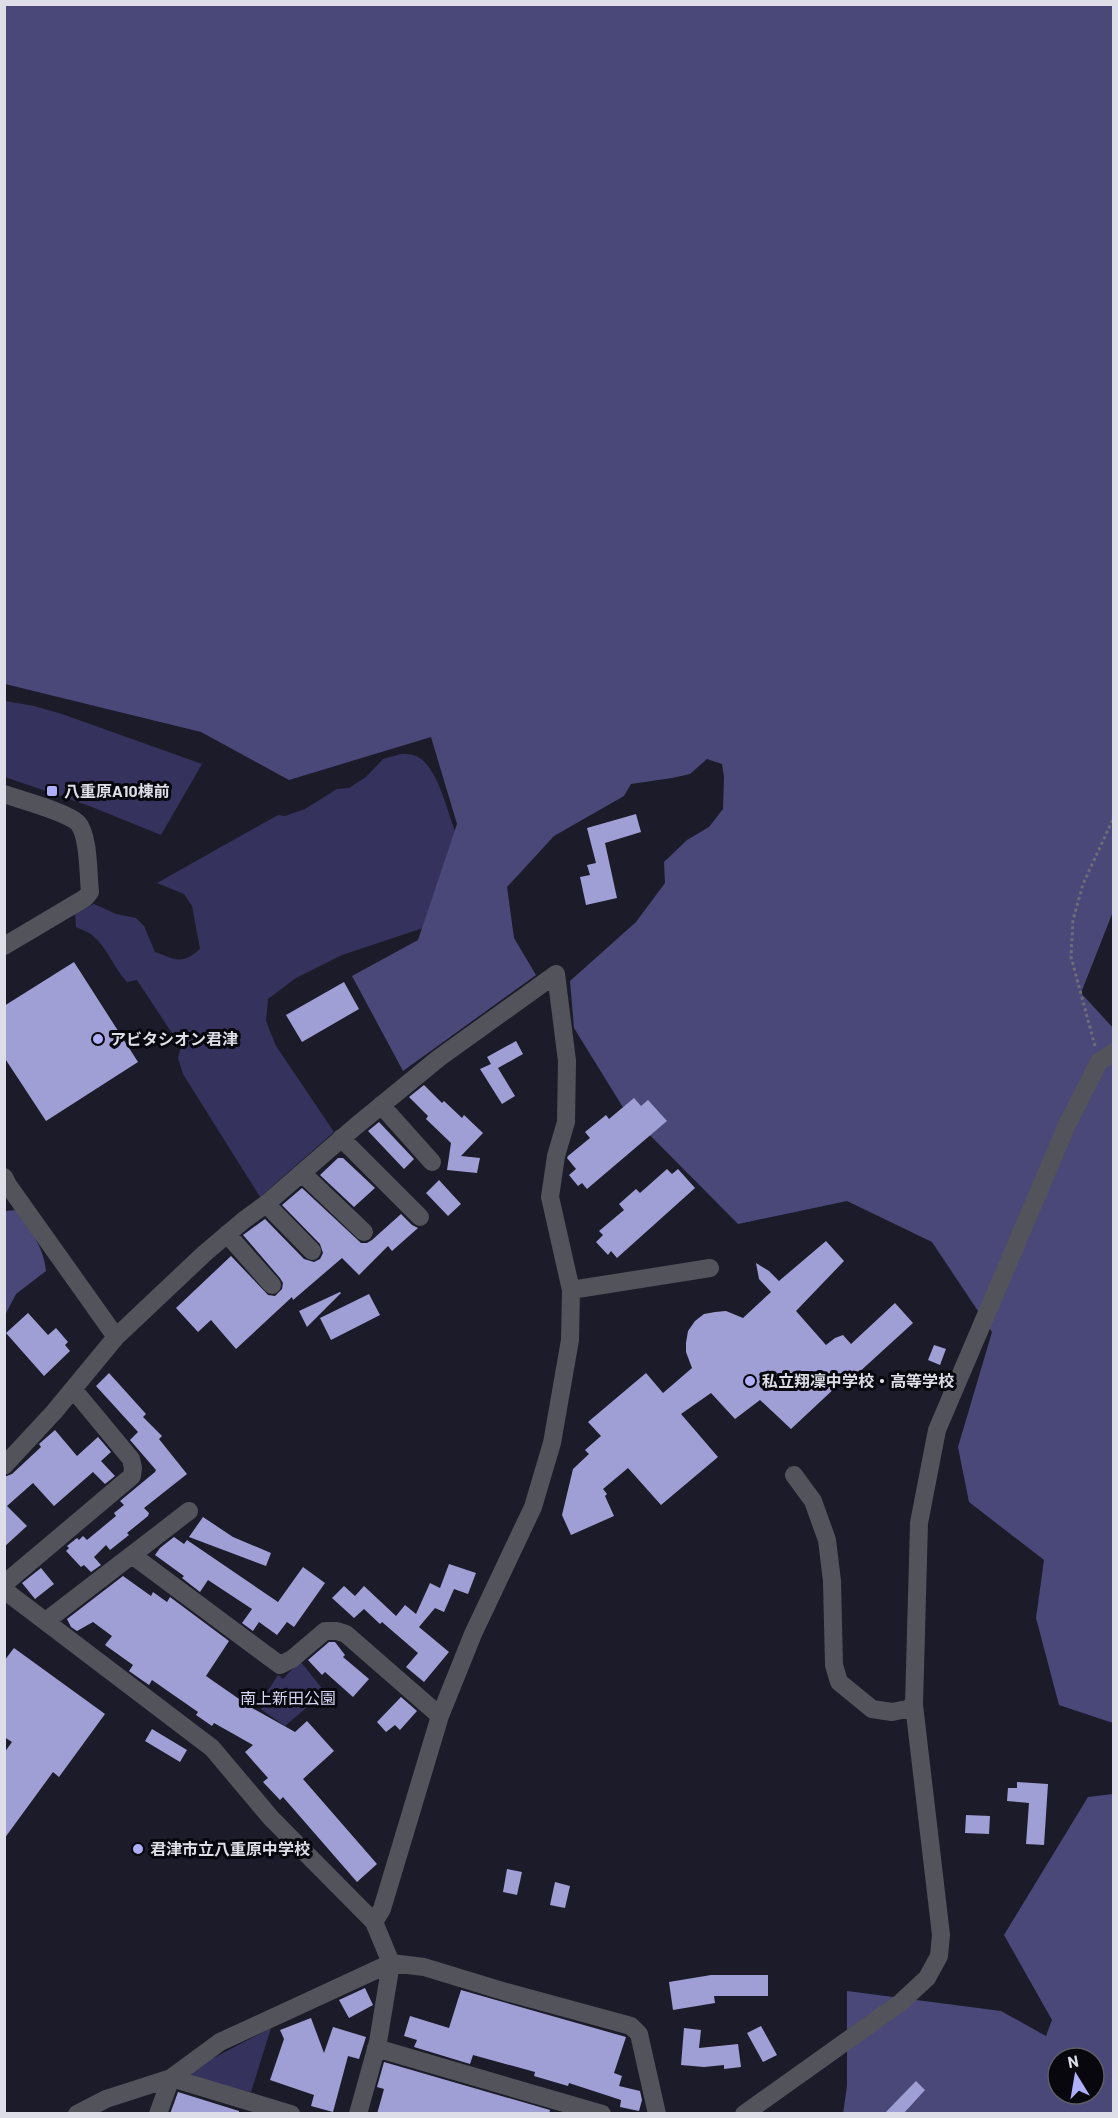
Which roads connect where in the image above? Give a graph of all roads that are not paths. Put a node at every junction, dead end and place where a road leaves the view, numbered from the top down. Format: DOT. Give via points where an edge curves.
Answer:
graph roads {
  1 [pos="4,794"];
  2 [pos="4,946"];
  3 [pos="1106,1057"];
  4 [pos="381,1105"];
  5 [pos="341,1138"];
  6 [pos="432,1162"];
  7 [pos="302,1173"];
  8 [pos="4,1177"];
  9 [pos="266,1204"];
  10 [pos="420,1217"];
  11 [pos="364,1232"];
  12 [pos="227,1234"];
  13 [pos="312,1251"];
  14 [pos="710,1268"];
  15 [pos="272,1285"];
  16 [pos="572,1290"];
  17 [pos="116,1337"];
  18 [pos="73,1389"];
  19 [pos="4,1466"];
  20 [pos="794,1475"];
  21 [pos="189,1510"];
  22 [pos="132,1555"];
  23 [pos="4,1584"];
  24 [pos="4,1590"];
  25 [pos="46,1621"];
  26 [pos="914,1705"];
  27 [pos="881,1711"];
  28 [pos="440,1716"];
  29 [pos="918,1735"];
  30 [pos="374,1922"];
  31 [pos="392,1963"];
  32 [pos="376,2048"];
  33 [pos="171,2078"];
  34 [pos="77,2114"];
  35 [pos="158,2114"];
  36 [pos="291,2114"];
  37 [pos="358,2114"];
  38 [pos="602,2114"];
  39 [pos="657,2114"];
  40 [pos="744,2114"];
  1 -- 2 [label="street" via="68,816 78,824 84,838 90,892"];
  3 -- 26 [label="street" via="1067,1125 938,1430 919,1522"];
  4 -- 5 [label="street"];
  4 -- 6 [label="street"];
  4 -- 16 [label="street" via="556,974 567,1061 566,1122 550,1197"];
  5 -- 7 [label="street"];
  5 -- 10 [label="street"];
  7 -- 9 [label="street"];
  7 -- 11 [label="street"];
  8 -- 17 [label="street"];
  9 -- 12 [label="street"];
  9 -- 13 [label="street"];
  12 -- 15 [label="street"];
  12 -- 17 [label="street"];
  14 -- 16 [label="street"];
  16 -- 28 [label="street" via="570,1340 552,1443 533,1507 473,1634"];
  17 -- 18 [label="street"];
  18 -- 19 [label="street"];
  18 -- 23 [label="street" via="131,1459 132,1476"];
  20 -- 27 [label="street" via="813,1501 827,1540 834,1665 839,1682 872,1709"];
  21 -- 22 [label="street"];
  22 -- 25 [label="street"];
  22 -- 28 [label="street" via="280,1665 325,1631 346,1634"];
  24 -- 25 [label="street"];
  25 -- 30 [label="street" via="213,1748 272,1818"];
  26 -- 27 [label="street"];
  26 -- 29 [label="street"];
  27 -- 29 [label="street"];
  28 -- 30 [label="street"];
  29 -- 40 [label="street" via="941,1935 939,1956 927,1978 900,2003"];
  30 -- 31 [label="street"];
  31 -- 32 [label="street"];
  31 -- 33 [label="street" via="220,2043"];
  31 -- 39 [label="street" via="424,1966 631,2026 639,2034"];
  32 -- 37 [label="street"];
  32 -- 38 [label="street"];
  33 -- 34 [label="street" via="106,2099"];
  33 -- 35 [label="street"];
  33 -- 36 [label="street"];
}
